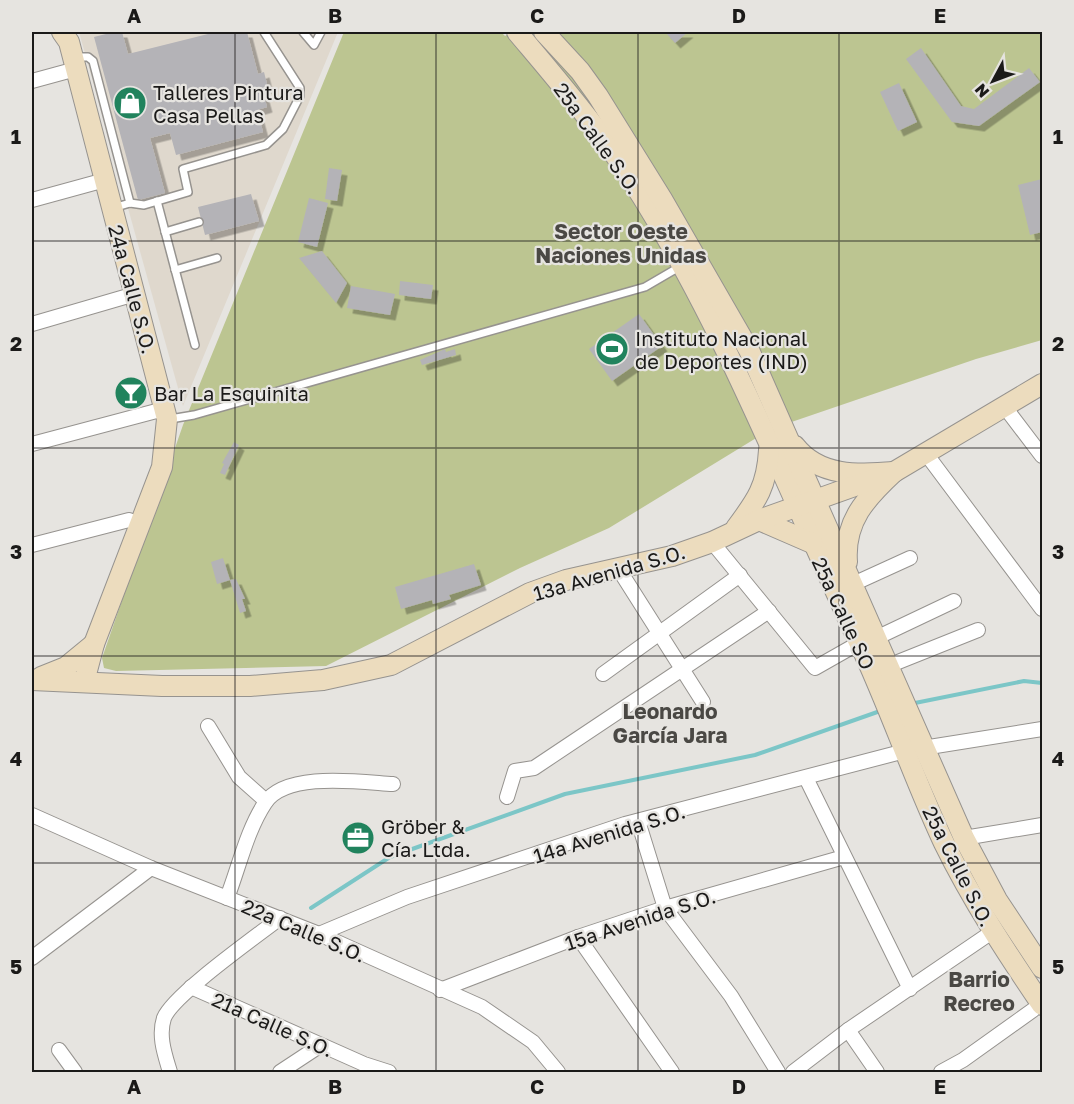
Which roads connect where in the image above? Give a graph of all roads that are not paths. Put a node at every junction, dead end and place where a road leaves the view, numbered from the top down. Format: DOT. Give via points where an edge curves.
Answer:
graph roads {
  1 [pos="62,32"];
  2 [pos="264,32"];
  3 [pos="303,32"];
  4 [pos="321,32"];
  5 [pos="517,32"];
  6 [pos="544,32"];
  7 [pos="75,63"];
  8 [pos="32,81"];
  9 [pos="618,144"];
  10 [pos="105,180"];
  11 [pos="32,200"];
  12 [pos="157,201"];
  13 [pos="121,206"];
  14 [pos="199,222"];
  15 [pos="165,232"];
  16 [pos="217,258"];
  17 [pos="689,262"];
  18 [pos="175,270"];
  19 [pos="135,294"];
  20 [pos="32,324"];
  21 [pos="195,345"];
  22 [pos="1042,384"];
  23 [pos="1004,406"];
  24 [pos="166,414"];
  25 [pos="789,438"];
  26 [pos="32,444"];
  27 [pos="770,444"];
  28 [pos="927,455"];
  29 [pos="1042,456"];
  30 [pos="894,472"];
  31 [pos="817,501"];
  32 [pos="797,508"];
  33 [pos="759,520"];
  34 [pos="141,526"];
  35 [pos="734,530"];
  36 [pos="712,542"];
  37 [pos="812,543"];
  38 [pos="32,545"];
  39 [pos="910,558"];
  40 [pos="618,568"];
  41 [pos="740,575"];
  42 [pos="850,577"];
  43 [pos="954,601"];
  44 [pos="1042,609"];
  45 [pos="769,611"];
  46 [pos="978,630"];
  47 [pos="659,633"];
  48 [pos="868,640"];
  49 [pos="94,644"];
  50 [pos="888,666"];
  51 [pos="682,669"];
  52 [pos="603,674"];
  53 [pos="32,680"];
  54 [pos="84,682"];
  55 [pos="890,693"];
  56 [pos="703,702"];
  57 [pos="899,714"];
  58 [pos="208,726"];
  59 [pos="1042,729"];
  60 [pos="914,749"];
  61 [pos="806,778"];
  62 [pos="393,784"];
  63 [pos="507,797"];
  64 [pos="266,801"];
  65 [pos="32,815"];
  66 [pos="638,821"];
  67 [pos="1042,825"];
  68 [pos="964,838"];
  69 [pos="844,857"];
  70 [pos="151,868"];
  71 [pos="227,898"];
  72 [pos="665,908"];
  73 [pos="280,918"];
  74 [pos="992,932"];
  75 [pos="319,934"];
  76 [pos="578,937"];
  77 [pos="32,958"];
  78 [pos="1042,968"];
  79 [pos="191,987"];
  80 [pos="910,989"];
  81 [pos="440,990"];
  82 [pos="1037,1007"];
  83 [pos="848,1030"];
  84 [pos="321,1046"];
  85 [pos="59,1050"];
  86 [pos="75,1072"];
  87 [pos="170,1072"];
  88 [pos="280,1072"];
  89 [pos="389,1072"];
  90 [pos="558,1072"];
  91 [pos="672,1072"];
  92 [pos="778,1072"];
  93 [pos="793,1072"];
  94 [pos="877,1072"];
  95 [pos="941,1072"];
  1 -- 7 [label="street, 24a Calle S.O."];
  2 -- 12 [label="lane" via="300,88 300,96 283,129 267,145 186,167 183,175 188,192"];
  3 -- 4 [label="lane" via="314,45"];
  5 -- 9 [label="street, 25a Calle S.O."];
  6 -- 9 [label="street, 25a Calle S.O." via="580,71"];
  7 -- 8 [label="street"];
  7 -- 10 [label="street, 24a Calle S.O."];
  7 -- 13 [label="lane" via="88,57 93,61"];
  9 -- 17 [label="street, 25a Calle S.O."];
  10 -- 11 [label="street"];
  10 -- 13 [label="street, 24a Calle S.O."];
  12 -- 13 [label="lane"];
  12 -- 15 [label="lane"];
  13 -- 19 [label="street, 24a Calle S.O."];
  14 -- 15 [label="lane"];
  15 -- 18 [label="lane"];
  16 -- 18 [label="lane"];
  17 -- 24 [label="lane" via="645,287 567,311 194,415"];
  17 -- 25 [label="street, 25a Calle S.O." via="749,350"];
  17 -- 27 [label="street, 25a Calle S.O."];
  18 -- 21 [label="lane"];
  19 -- 20 [label="street"];
  19 -- 24 [label="street, 24a Calle S.O."];
  22 -- 23 [label="street, 13a Avenida S.O."];
  23 -- 28 [label="street, 13a Avenida S.O."];
  23 -- 29 [label="street"];
  24 -- 26 [label="street"];
  24 -- 34 [label="street, 24a Calle S.O." via="162,467"];
  25 -- 30 [label="street" via="805,457 835,471 860,475"];
  25 -- 31 [label="street, 25a Calle S.O."];
  27 -- 32 [label="street, 25a Calle S.O."];
  27 -- 35 [label="street" via="762,490"];
  28 -- 30 [label="street, 13a Avenida S.O."];
  28 -- 44 [label="street"];
  30 -- 31 [label="street, 13a Avenida S.O."];
  30 -- 42 [label="street" via="857,511 847,539"];
  31 -- 32 [label="street, 13a Avenida S.O."];
  31 -- 42 [label="street, 25a Calle SO"];
  32 -- 33 [label="street, 13a Avenida S.O."];
  32 -- 37 [label="street, 25a Calle SO"];
  33 -- 35 [label="street, 13a Avenida S.O."];
  33 -- 37 [label="street"];
  34 -- 38 [label="street" via="129,520"];
  34 -- 49 [label="street, 24a Calle S.O."];
  35 -- 36 [label="street, 13a Avenida S.O."];
  36 -- 40 [label="street, 13a Avenida S.O."];
  36 -- 41 [label="street"];
  37 -- 48 [label="street, 25a Calle SO"];
  39 -- 42 [label="street"];
  40 -- 47 [label="street"];
  40 -- 54 [label="street, 13a Avenida S.O." via="530,593 392,665 356,675 231,686"];
  41 -- 45 [label="street"];
  41 -- 47 [label="street"];
  42 -- 48 [label="street, 25a Calle SO"];
  43 -- 48 [label="street"];
  45 -- 48 [label="street" via="814,668"];
  45 -- 51 [label="street"];
  46 -- 50 [label="street"];
  47 -- 51 [label="street"];
  47 -- 52 [label="street"];
  48 -- 50 [label="street, 25a Calle SO"];
  48 -- 55 [label="street, 25a Calle SO"];
  49 -- 53 [label="street" via="66,667"];
  49 -- 54 [label="street, 24a Calle S.O."];
  50 -- 55 [label="street, 25a Calle SO"];
  51 -- 56 [label="street"];
  51 -- 63 [label="street" via="534,768 515,771"];
  53 -- 54 [label="street, 13a Avenida S.O."];
  55 -- 57 [label="street, 25a Calle SO"];
  57 -- 60 [label="street, 25a Calle S.O."];
  58 -- 64 [label="street" via="239,777"];
  59 -- 60 [label="street, 14a Avenida S.O."];
  60 -- 61 [label="street, 14a Avenida S.O."];
  60 -- 68 [label="street, 25a Calle S.O."];
  60 -- 74 [label="street, 25a Calle S.O." via="944,842"];
  61 -- 66 [label="street, 14a Avenida S.O."];
  61 -- 69 [label="street"];
  62 -- 64 [label="street" via="321,781 280,789"];
  64 -- 71 [label="street"];
  65 -- 70 [label="street, 22a Calle S.O."];
  66 -- 72 [label="street"];
  66 -- 75 [label="street, 14a Avenida S.O." via="407,897"];
  67 -- 68 [label="street"];
  68 -- 78 [label="street, 25a Calle S.O." via="997,900"];
  69 -- 72 [label="street, 15a Avenida S.O."];
  69 -- 80 [label="street"];
  70 -- 71 [label="street, 22a Calle S.O."];
  70 -- 77 [label="street"];
  71 -- 73 [label="street, 22a Calle S.O."];
  72 -- 76 [label="street, 15a Avenida S.O."];
  72 -- 92 [label="street" via="731,996"];
  73 -- 75 [label="street, 22a Calle S.O."];
  73 -- 79 [label="street"];
  74 -- 80 [label="street"];
  74 -- 82 [label="street, 25a Calle S.O."];
  75 -- 81 [label="street, 22a Calle S.O."];
  76 -- 81 [label="street, 15a Avenida S.O."];
  76 -- 91 [label="street"];
  79 -- 84 [label="street, 21a Calle S.O."];
  79 -- 87 [label="street" via="165,1016 161,1031"];
  80 -- 83 [label="street"];
  81 -- 90 [label="street, 22a Calle S.O." via="482,1007 508,1024 533,1042"];
  82 -- 95 [label="street"];
  83 -- 93 [label="street"];
  83 -- 94 [label="street"];
  84 -- 88 [label="street"];
  84 -- 89 [label="street, 21a Calle S.O."];
  85 -- 86 [label="street"];
}
